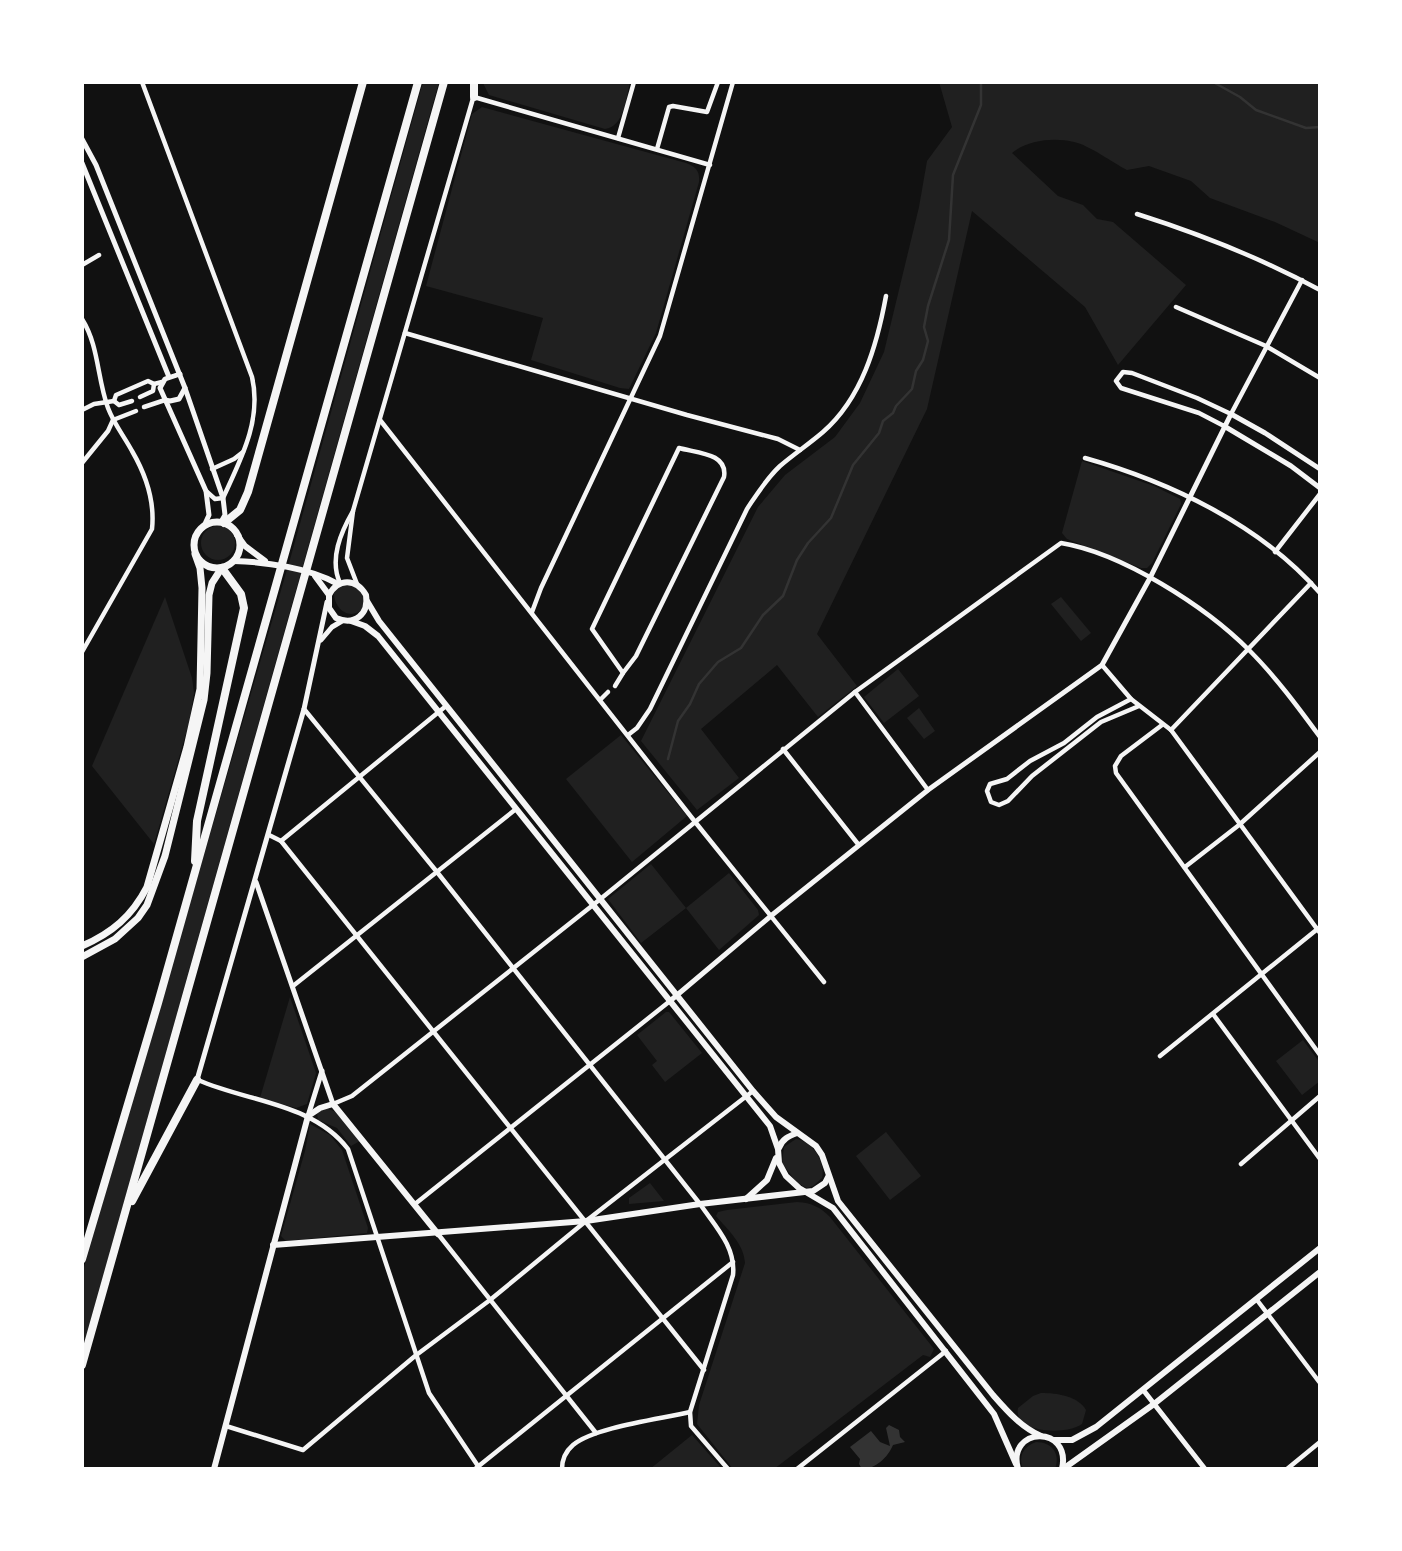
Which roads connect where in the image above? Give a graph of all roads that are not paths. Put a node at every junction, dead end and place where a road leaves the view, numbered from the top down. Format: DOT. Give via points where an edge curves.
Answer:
graph roads {
  1 [pos="142,82"];
  2 [pos="363,82"];
  3 [pos="418,82"];
  4 [pos="444,82"];
  5 [pos="476,82"];
  6 [pos="634,82"];
  7 [pos="718,82"];
  8 [pos="733,82"];
  9 [pos="474,97"];
  10 [pos="618,138"];
  11 [pos="82,139"];
  12 [pos="657,149"];
  13 [pos="82,163"];
  14 [pos="710,165"];
  15 [pos="1137,214"];
  16 [pos="99,255"];
  17 [pos="82,265"];
  18 [pos="138,269"];
  19 [pos="127,273"];
  20 [pos="1301,280"];
  21 [pos="1320,290"];
  22 [pos="886,296"];
  23 [pos="1176,307"];
  24 [pos="82,318"];
  25 [pos="405,333"];
  26 [pos="1266,346"];
  27 [pos="180,374"];
  28 [pos="169,377"];
  29 [pos="1320,378"];
  30 [pos="162,382"];
  31 [pos="155,384"];
  32 [pos="185,388"];
  33 [pos="140,397"];
  34 [pos="632,398"];
  35 [pos="165,400"];
  36 [pos="114,401"];
  37 [pos="132,401"];
  38 [pos="107,404"];
  39 [pos="144,407"];
  40 [pos="82,410"];
  41 [pos="136,411"];
  42 [pos="1231,414"];
  43 [pos="113,420"];
  44 [pos="380,420"];
  45 [pos="1224,426"];
  46 [pos="800,450"];
  47 [pos="244,452"];
  48 [pos="1085,458"];
  49 [pos="82,463"];
  50 [pos="212,469"];
  51 [pos="1320,470"];
  52 [pos="1320,488"];
  53 [pos="205,491"];
  54 [pos="1320,494"];
  55 [pos="223,498"];
  56 [pos="1190,498"];
  57 [pos="353,510"];
  58 [pos="223,523"];
  59 [pos="204,526"];
  60 [pos="237,535"];
  61 [pos="1275,552"];
  62 [pos="195,554"];
  63 [pos="234,561"];
  64 [pos="269,563"];
  65 [pos="222,568"];
  66 [pos="313,575"];
  67 [pos="1150,578"];
  68 [pos="1311,583"];
  69 [pos="339,584"];
  70 [pos="357,584"];
  71 [pos="1320,593"];
  72 [pos="328,598"];
  73 [pos="367,601"];
  74 [pos="531,613"];
  75 [pos="342,621"];
  76 [pos="351,621"];
  77 [pos="319,642"];
  78 [pos="1249,649"];
  79 [pos="82,652"];
  80 [pos="1102,664"];
  81 [pos="623,673"];
  82 [pos="615,686"];
  83 [pos="608,692"];
  84 [pos="855,692"];
  85 [pos="600,699"];
  86 [pos="1131,699"];
  87 [pos="446,706"];
  88 [pos="1139,706"];
  89 [pos="304,709"];
  90 [pos="440,711"];
  91 [pos="1097,717"];
  92 [pos="1101,722"];
  93 [pos="1163,725"];
  94 [pos="1171,730"];
  95 [pos="628,735"];
  96 [pos="1320,737"];
  97 [pos="1066,746"];
  98 [pos="783,749"];
  99 [pos="1320,751"];
  100 [pos="360,778"];
  101 [pos="928,789"];
  102 [pos="516,808"];
  103 [pos="696,823"];
  104 [pos="1239,825"];
  105 [pos="269,835"];
  106 [pos="281,841"];
  107 [pos="858,844"];
  108 [pos="1185,867"];
  109 [pos="437,872"];
  110 [pos="194,878"];
  111 [pos="255,880"];
  112 [pos="601,899"];
  113 [pos="593,905"];
  114 [pos="772,915"];
  115 [pos="1319,930"];
  116 [pos="357,935"];
  117 [pos="82,946"];
  118 [pos="82,957"];
  119 [pos="514,968"];
  120 [pos="1260,975"];
  121 [pos="824,982"];
  122 [pos="293,986"];
  123 [pos="677,995"];
  124 [pos="670,1001"];
  125 [pos="1213,1014"];
  126 [pos="434,1031"];
  127 [pos="1320,1055"];
  128 [pos="1160,1056"];
  129 [pos="589,1065"];
  130 [pos="322,1070"];
  131 [pos="197,1080"];
  132 [pos="753,1091"];
  133 [pos="1320,1096"];
  134 [pos="746,1097"];
  135 [pos="333,1104"];
  136 [pos="308,1116"];
  137 [pos="1291,1120"];
  138 [pos="510,1126"];
  139 [pos="797,1133"];
  140 [pos="778,1149"];
  141 [pos="1320,1159"];
  142 [pos="666,1161"];
  143 [pos="1241,1164"];
  144 [pos="828,1177"];
  145 [pos="806,1192"];
  146 [pos="745,1200"];
  147 [pos="415,1204"];
  148 [pos="700,1204"];
  149 [pos="428,1221"];
  150 [pos="586,1221"];
  151 [pos="438,1234"];
  152 [pos="421,1235"];
  153 [pos="376,1238"];
  154 [pos="273,1245"];
  155 [pos="1320,1248"];
  156 [pos="82,1259"];
  157 [pos="734,1262"];
  158 [pos="109,1270"];
  159 [pos="1320,1272"];
  160 [pos="491,1300"];
  161 [pos="1257,1300"];
  162 [pos="1268,1314"];
  163 [pos="663,1319"];
  164 [pos="946,1351"];
  165 [pos="415,1356"];
  166 [pos="82,1365"];
  167 [pos="704,1370"];
  168 [pos="1320,1382"];
  169 [pos="1144,1391"];
  170 [pos="566,1396"];
  171 [pos="1154,1404"];
  172 [pos="690,1412"];
  173 [pos="225,1425"];
  174 [pos="596,1433"];
  175 [pos="1041,1436"];
  176 [pos="1054,1440"];
  177 [pos="1320,1443"];
  178 [pos="1017,1467"];
  179 [pos="478,1468"];
  180 [pos="214,1469"];
  181 [pos="562,1469"];
  182 [pos="728,1469"];
  183 [pos="797,1469"];
  184 [pos="1062,1469"];
  185 [pos="1205,1469"];
  186 [pos="1287,1469"];
  1 -- 47 [label="street" via="252,377 256,414"];
  2 -- 58 [label="highway" via="248,492 240,510"];
  3 -- 110 [label="highway"];
  4 -- 158 [label="highway"];
  5 -- 9 [label="highway"];
  6 -- 10 [label="street"];
  7 -- 12 [label="street" via="708,113 669,107"];
  8 -- 14 [label="street"];
  9 -- 10 [label="street"];
  9 -- 25 [label="street"];
  10 -- 12 [label="street"];
  11 -- 18 [label="street"];
  12 -- 14 [label="street"];
  13 -- 19 [label="street"];
  14 -- 34 [label="street" via="660,336"];
  15 -- 20 [label="street" via="1193,232"];
  16 -- 17 [label="street"];
  18 -- 19 [label="street"];
  18 -- 27 [label="street"];
  19 -- 28 [label="street"];
  20 -- 21 [label="street"];
  20 -- 26 [label="street"];
  22 -- 46 [label="street" via="868,366 849,401 824,431"];
  23 -- 26 [label="street"];
  24 -- 38 [label="street" via="94,344"];
  25 -- 34 [label="street"];
  25 -- 44 [label="street"];
  26 -- 29 [label="street"];
  26 -- 42 [label="street"];
  27 -- 28 [label="street"];
  27 -- 32 [label="street"];
  28 -- 30 [label="street"];
  30 -- 31 [label="street"];
  30 -- 35 [label="street"];
  31 -- 33 [label="street" via="153,391"];
  31 -- 36 [label="street" via="137,385 116,395"];
  32 -- 35 [label="street" via="179,399"];
  32 -- 50 [label="street"];
  34 -- 46 [label="street" via="778,439"];
  34 -- 74 [label="street"];
  35 -- 39 [label="street"];
  35 -- 53 [label="street"];
  36 -- 37 [label="street" via="119,405"];
  36 -- 38 [label="street"];
  38 -- 40 [label="street"];
  38 -- 43 [label="street"];
  41 -- 43 [label="street"];
  42 -- 45 [label="street"];
  42 -- 45 [label="street" via="1132,373 1123,372 1116,381 1121,388 1199,413"];
  42 -- 51 [label="street"];
  43 -- 49 [label="street"];
  43 -- 79 [label="street" via="146,479 154,508 152,529"];
  44 -- 57 [label="street"];
  44 -- 74 [label="street"];
  45 -- 52 [label="street"];
  45 -- 56 [label="street"];
  46 -- 95 [label="street" via="761,486 747,509 650,709"];
  47 -- 50 [label="street"];
  47 -- 55 [label="street"];
  48 -- 56 [label="street" via="1132,472"];
  50 -- 55 [label="street"];
  53 -- 55 [label="street" via="215,499"];
  53 -- 59 [label="street" via="209,515"];
  54 -- 61 [label="street"];
  55 -- 58 [label="street"];
  56 -- 61 [label="street"];
  56 -- 67 [label="street"];
  57 -- 69 [label="street" via="336,550"];
  57 -- 70 [label="street" via="347,558"];
  58 -- 59 [label="highway"];
  58 -- 60 [label="highway"];
  59 -- 62 [label="highway" via="194,538"];
  60 -- 63 [label="highway" via="239,551"];
  60 -- 64 [label="main road"];
  61 -- 68 [label="street"];
  62 -- 65 [label="highway" via="205,566"];
  62 -- 117 [label="highway" via="202,588 200,689 147,887 118,926"];
  63 -- 64 [label="main road"];
  63 -- 65 [label="highway"];
  64 -- 66 [label="main road"];
  65 -- 110 [label="highway" via="241,593 244,608 197,821"];
  65 -- 118 [label="highway" via="209,595 208,673 202,714 165,856 138,918 115,939"];
  66 -- 69 [label="main road"];
  66 -- 72 [label="main road"];
  67 -- 78 [label="street" via="1202,610"];
  67 -- 80 [label="street"];
  67 -- 84 [label="street" via="1061,542"];
  68 -- 71 [label="street"];
  68 -- 78 [label="street"];
  69 -- 70 [label="main road"];
  69 -- 72 [label="main road"];
  70 -- 73 [label="main road"];
  72 -- 75 [label="main road" via="332,614"];
  72 -- 77 [label="street"];
  73 -- 76 [label="main road" via="363,614"];
  73 -- 87 [label="main road"];
  74 -- 85 [label="street"];
  75 -- 76 [label="main road"];
  75 -- 77 [label="street"];
  76 -- 90 [label="main road" via="378,636"];
  77 -- 89 [label="street"];
  78 -- 94 [label="street"];
  78 -- 96 [label="street"];
  80 -- 86 [label="street"];
  80 -- 101 [label="street"];
  81 -- 81 [label="street" via="636,656 724,477 723,463 715,457 679,448 592,629"];
  81 -- 82 [label="street"];
  83 -- 85 [label="street"];
  84 -- 98 [label="street"];
  84 -- 101 [label="street"];
  85 -- 95 [label="street"];
  86 -- 88 [label="street"];
  86 -- 91 [label="street"];
  87 -- 90 [label="street"];
  87 -- 112 [label="main road"];
  88 -- 92 [label="street"];
  88 -- 93 [label="street"];
  89 -- 100 [label="street"];
  89 -- 105 [label="street"];
  90 -- 100 [label="street"];
  90 -- 102 [label="main road"];
  91 -- 92 [label="street"];
  91 -- 97 [label="street"];
  92 -- 97 [label="street"];
  93 -- 94 [label="street"];
  93 -- 108 [label="street" via="1121,756 1115,766 1119,778"];
  94 -- 104 [label="street"];
  95 -- 103 [label="street"];
  97 -- 97 [label="street" via="990,784 991,802 1008,802"];
  98 -- 103 [label="street"];
  98 -- 107 [label="street"];
  99 -- 104 [label="street"];
  100 -- 106 [label="street"];
  100 -- 109 [label="street"];
  101 -- 107 [label="street"];
  102 -- 109 [label="street"];
  102 -- 113 [label="main road"];
  103 -- 112 [label="street"];
  103 -- 114 [label="street"];
  104 -- 108 [label="street"];
  104 -- 115 [label="street"];
  105 -- 106 [label="street"];
  105 -- 111 [label="street"];
  106 -- 116 [label="street"];
  107 -- 114 [label="street"];
  108 -- 120 [label="street"];
  109 -- 116 [label="street"];
  109 -- 119 [label="street"];
  110 -- 156 [label="highway"];
  111 -- 122 [label="street"];
  111 -- 131 [label="street"];
  112 -- 113 [label="street"];
  112 -- 123 [label="main road"];
  113 -- 119 [label="street"];
  113 -- 124 [label="main road"];
  114 -- 121 [label="street"];
  114 -- 123 [label="street"];
  115 -- 120 [label="street"];
  116 -- 122 [label="street"];
  116 -- 126 [label="street"];
  119 -- 126 [label="street"];
  119 -- 129 [label="street"];
  120 -- 125 [label="street"];
  120 -- 127 [label="street"];
  122 -- 130 [label="street"];
  123 -- 124 [label="street"];
  123 -- 132 [label="main road"];
  124 -- 129 [label="street"];
  124 -- 134 [label="main road"];
  125 -- 128 [label="street"];
  125 -- 137 [label="street"];
  126 -- 135 [label="street" via="352,1096"];
  126 -- 138 [label="street"];
  129 -- 138 [label="street"];
  129 -- 142 [label="street"];
  130 -- 135 [label="street"];
  130 -- 136 [label="street"];
  131 -- 136 [label="street"];
  131 -- 158 [label="highway" via="129,1208"];
  132 -- 134 [label="street"];
  132 -- 139 [label="main road"];
  133 -- 137 [label="street"];
  134 -- 140 [label="main road" via="770,1126"];
  134 -- 142 [label="street"];
  135 -- 136 [label="main road"];
  135 -- 147 [label="main road"];
  136 -- 153 [label="street" via="348,1149"];
  136 -- 154 [label="main road"];
  137 -- 141 [label="street"];
  137 -- 143 [label="street"];
  138 -- 147 [label="street"];
  138 -- 150 [label="street"];
  139 -- 140 [label="main road"];
  139 -- 144 [label="main road" via="816,1146"];
  140 -- 145 [label="main road" via="786,1175"];
  140 -- 146 [label="main road" via="767,1180"];
  142 -- 148 [label="street"];
  142 -- 150 [label="street"];
  144 -- 145 [label="main road" via="820,1188"];
  144 -- 175 [label="main road" via="838,1201 993,1395 1027,1430"];
  145 -- 146 [label="main road"];
  145 -- 164 [label="main road" via="833,1208"];
  146 -- 148 [label="main road"];
  147 -- 149 [label="main road"];
  148 -- 150 [label="main road"];
  148 -- 157 [label="street" via="727,1243"];
  149 -- 151 [label="main road"];
  149 -- 152 [label="main road"];
  150 -- 151 [label="main road"];
  150 -- 160 [label="street"];
  150 -- 163 [label="street"];
  151 -- 152 [label="main road"];
  151 -- 160 [label="street"];
  152 -- 153 [label="main road"];
  153 -- 154 [label="main road"];
  153 -- 165 [label="street"];
  154 -- 173 [label="main road"];
  155 -- 161 [label="main road"];
  157 -- 163 [label="street"];
  157 -- 167 [label="street"];
  158 -- 166 [label="highway"];
  159 -- 162 [label="main road"];
  160 -- 165 [label="street"];
  160 -- 170 [label="street"];
  161 -- 162 [label="street"];
  161 -- 169 [label="main road"];
  162 -- 168 [label="street"];
  162 -- 171 [label="main road"];
  163 -- 167 [label="street"];
  163 -- 170 [label="street"];
  164 -- 178 [label="main road" via="994,1413"];
  164 -- 183 [label="street"];
  165 -- 173 [label="street" via="303,1450"];
  165 -- 179 [label="street" via="429,1393"];
  167 -- 172 [label="street"];
  169 -- 171 [label="street"];
  169 -- 176 [label="main road" via="1087,1433 1072,1440"];
  170 -- 174 [label="street"];
  170 -- 179 [label="street"];
  171 -- 184 [label="main road"];
  171 -- 185 [label="street"];
  172 -- 174 [label="street"];
  172 -- 182 [label="street" via="691,1426"];
  173 -- 180 [label="main road"];
  174 -- 181 [label="street" via="567,1451"];
  175 -- 176 [label="main road"];
  175 -- 178 [label="main road" via="1022,1444"];
  176 -- 184 [label="main road" via="1063,1453"];
  177 -- 186 [label="street"];
}
